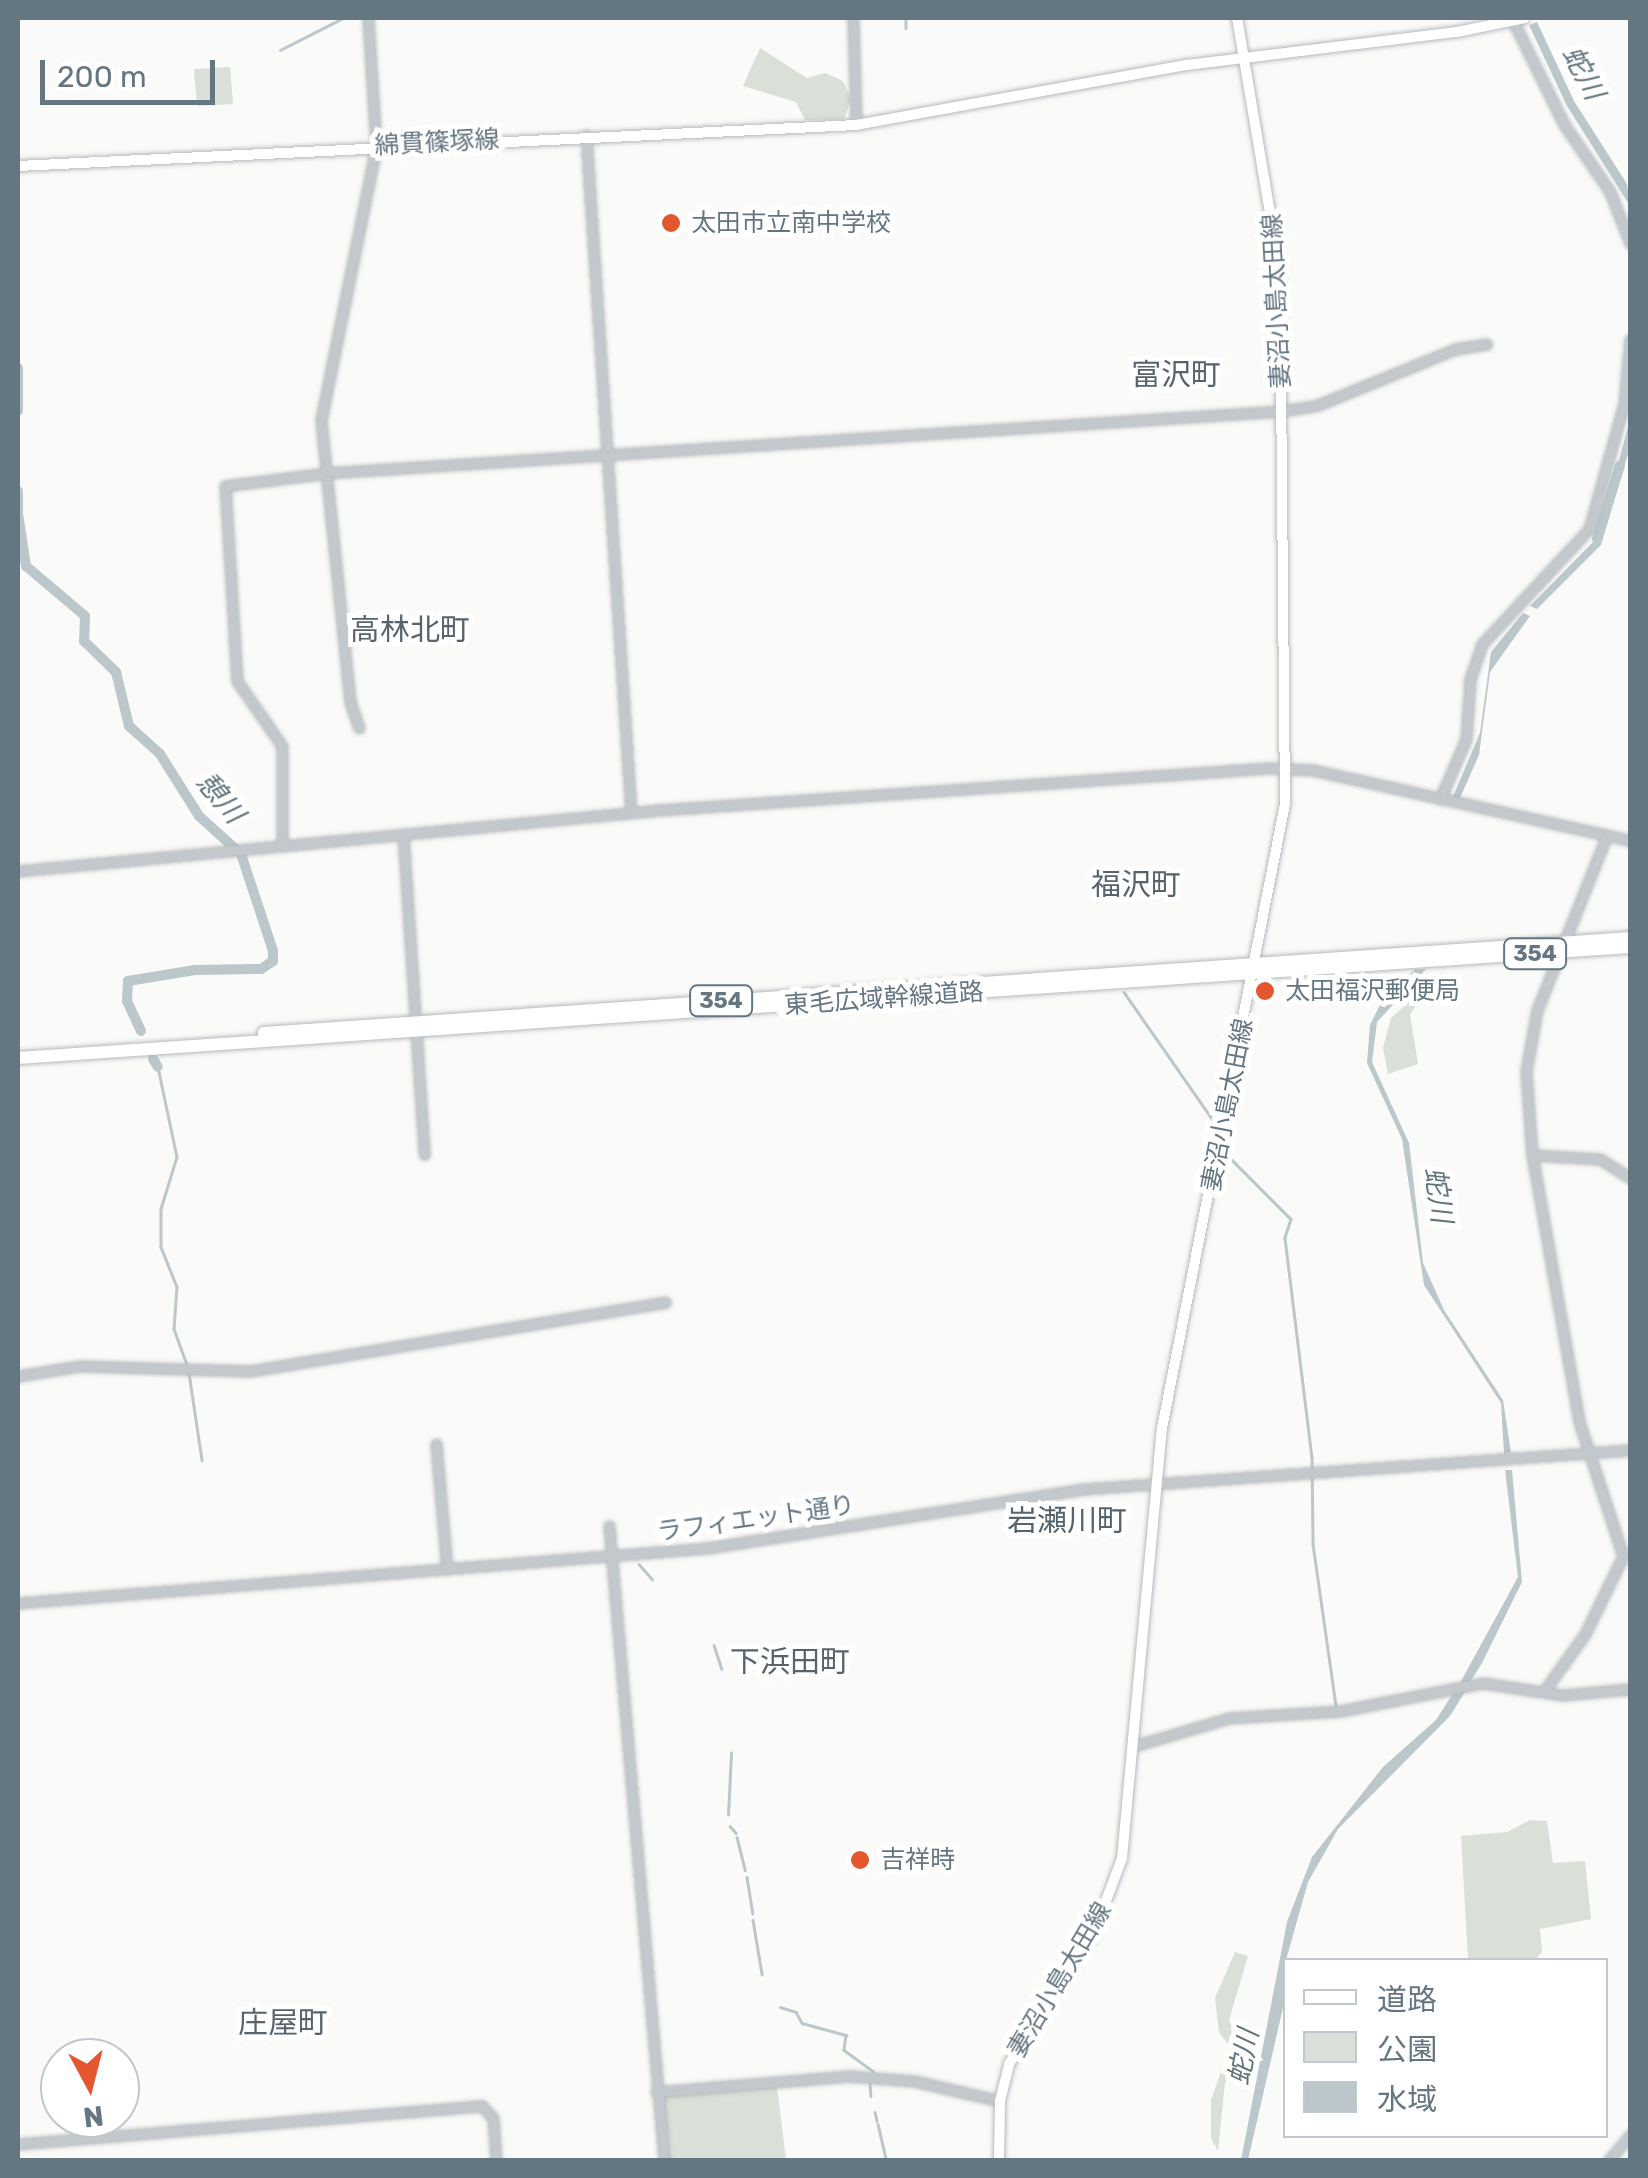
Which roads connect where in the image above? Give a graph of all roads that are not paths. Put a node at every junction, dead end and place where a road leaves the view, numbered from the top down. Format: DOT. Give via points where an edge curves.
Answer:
graph roads {
  1 [pos="368,18"];
  2 [pos="853,18"];
  3 [pos="1237,18"];
  4 [pos="1519,19"];
  5 [pos="1245,56"];
  6 [pos="856,125"];
  7 [pos="586,135"];
  8 [pos="376,146"];
  9 [pos="18,166"];
  10 [pos="1630,243"];
  11 [pos="1630,339"];
  12 [pos="1487,344"];
  13 [pos="1282,412"];
  14 [pos="606,458"];
  15 [pos="326,474"];
  16 [pos="359,728"];
  17 [pos="1285,768"];
  18 [pos="1442,800"];
  19 [pos="631,813"];
  20 [pos="403,834"];
  21 [pos="1608,834"];
  22 [pos="1630,840"];
  23 [pos="282,846"];
  24 [pos="18,871"];
  25 [pos="1630,938"];
  26 [pos="1561,947"];
  27 [pos="1630,947"];
  28 [pos="1255,968"];
  29 [pos="414,1027"];
  30 [pos="19,1052"];
  31 [pos="424,1154"];
  32 [pos="1532,1155"];
  33 [pos="1630,1178"];
  34 [pos="665,1302"];
  35 [pos="18,1376"];
  36 [pos="436,1444"];
  37 [pos="1630,1450"];
  38 [pos="1591,1455"];
  39 [pos="1154,1484"];
  40 [pos="608,1526"];
  41 [pos="611,1557"];
  42 [pos="447,1570"];
  43 [pos="18,1604"];
  44 [pos="1630,1689"];
  45 [pos="1544,1691"];
  46 [pos="1134,1746"];
  47 [pos="656,2092"];
  48 [pos="1000,2100"];
  49 [pos="1630,2134"];
  50 [pos="18,2144"];
  51 [pos="496,2160"];
  52 [pos="664,2160"];
  53 [pos="999,2160"];
  54 [pos="1609,2160"];
  1 -- 8 [label="street"];
  2 -- 6 [label="street"];
  3 -- 5 [label="main road, 妻沼小島太田線"];
  4 -- 5 [label="main road, 綿貫篠塚線"];
  4 -- 10 [label="street" via="1565,126 1610,192"];
  5 -- 6 [label="main road, 綿貫篠塚線"];
  5 -- 13 [label="main road, 妻沼小島太田線" via="1277,231"];
  6 -- 7 [label="main road, 綿貫篠塚線"];
  7 -- 8 [label="main road, 綿貫篠塚線"];
  7 -- 14 [label="street"];
  8 -- 9 [label="main road, 綿貫篠塚線"];
  8 -- 15 [label="street" via="321,414"];
  11 -- 18 [label="street" via="1624,404 1589,529 1482,644 1470,679 1465,744"];
  12 -- 13 [label="street" via="1455,348 1318,405"];
  13 -- 14 [label="street"];
  13 -- 17 [label="main road, 妻沼小島太田線"];
  14 -- 15 [label="street"];
  14 -- 19 [label="street"];
  15 -- 16 [label="street" via="350,702"];
  15 -- 23 [label="street" via="225,486 237,680 282,746"];
  17 -- 18 [label="street"];
  17 -- 19 [label="street"];
  17 -- 28 [label="main road, 妻沼小島太田線" via="1285,804"];
  18 -- 21 [label="street"];
  19 -- 20 [label="street"];
  20 -- 23 [label="street"];
  20 -- 29 [label="street"];
  21 -- 22 [label="street"];
  21 -- 26 [label="street"];
  23 -- 24 [label="street"];
  25 -- 26 [label="highway, 東毛広域幹線道路 / 354"];
  26 -- 27 [label="highway, 東毛広域幹線道路 / 354"];
  26 -- 28 [label="highway, 東毛広域幹線道路 / 354"];
  26 -- 32 [label="street" via="1526,1050"];
  28 -- 29 [label="highway, 東毛広域幹線道路 / 354"];
  28 -- 39 [label="main road, 妻沼小島太田線"];
  29 -- 30 [label="highway, 東毛広域幹線道路 / 354"];
  29 -- 31 [label="street"];
  32 -- 33 [label="street" via="1600,1160"];
  32 -- 38 [label="street"];
  34 -- 35 [label="street" via="242,1372 80,1366"];
  36 -- 42 [label="street"];
  37 -- 38 [label="street"];
  38 -- 39 [label="street, ラフィエット通り"];
  38 -- 45 [label="street" via="1623,1556 1585,1634"];
  39 -- 41 [label="street, ラフィエット通り"];
  39 -- 46 [label="main road, 妻沼小島太田線"];
  40 -- 41 [label="street"];
  41 -- 42 [label="street, ラフィエット通り"];
  41 -- 47 [label="street"];
  42 -- 43 [label="street, ラフィエット通り"];
  44 -- 45 [label="street"];
  45 -- 46 [label="street" via="1478,1684 1340,1711 1229,1718"];
  46 -- 48 [label="main road, 妻沼小島太田線" via="1116,1884 1084,1950 1018,2043"];
  47 -- 48 [label="street" via="850,2076 914,2081"];
  47 -- 52 [label="street"];
  48 -- 53 [label="main road, 妻沼小島太田線"];
  49 -- 54 [label="street"];
  50 -- 51 [label="street" via="482,2106 493,2118"];
}
